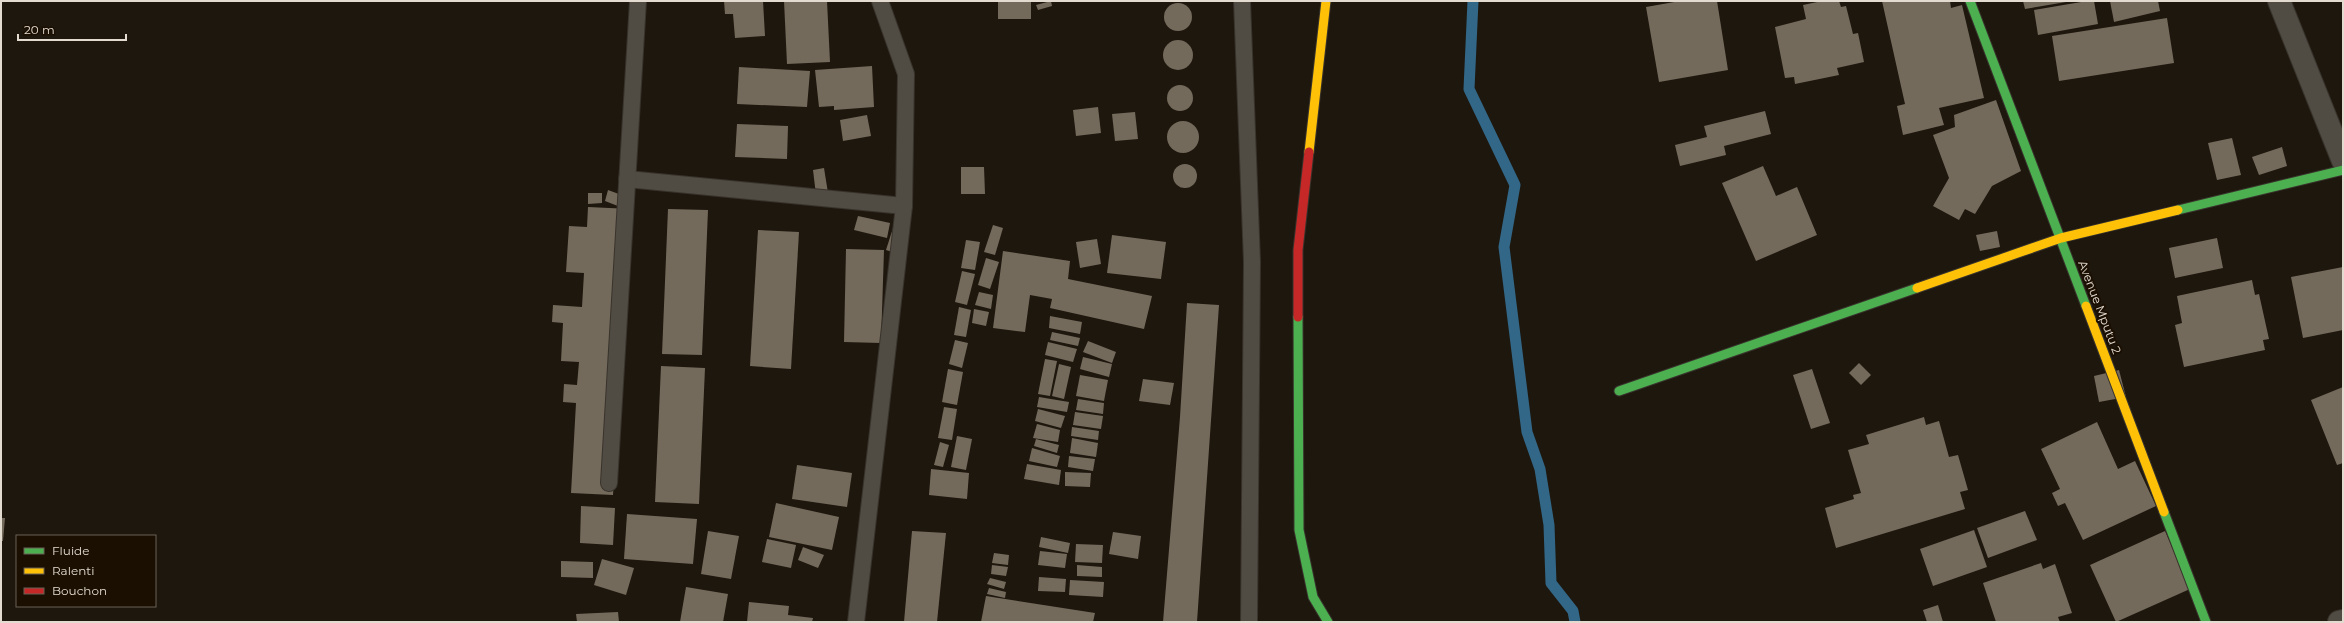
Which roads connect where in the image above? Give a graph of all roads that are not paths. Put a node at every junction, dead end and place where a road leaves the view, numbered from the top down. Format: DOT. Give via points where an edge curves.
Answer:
graph roads {
  1 [pos="638,1"];
  2 [pos="880,1"];
  3 [pos="1242,1"];
  4 [pos="1326,1"];
  5 [pos="1970,1"];
  6 [pos="2279,1"];
  7 [pos="2343,161"];
  8 [pos="2343,170"];
  9 [pos="627,179"];
  10 [pos="904,206"];
  11 [pos="2061,238"];
  12 [pos="1619,391"];
  13 [pos="609,483"];
  14 [pos="2343,621"];
  15 [pos="856,622"];
  16 [pos="1249,622"];
  17 [pos="1328,622"];
  18 [pos="2206,622"];
  19 [pos="2339,622"];
  1 -- 9 [label="lane"];
  2 -- 10 [label="lane" via="906,74"];
  3 -- 16 [label="lane" via="1252,262"];
  4 -- 17 [label="street" via="1298,258 1299,530 1313,597"];
  5 -- 11 [label="street, Avenue Mputu 2"];
  6 -- 7 [label="street"];
  8 -- 11 [label="street"];
  9 -- 10 [label="lane"];
  9 -- 13 [label="lane"];
  10 -- 15 [label="lane"];
  11 -- 12 [label="street"];
  11 -- 18 [label="street, Avenue Mputu 2"];
  14 -- 19 [label="street"];
}
